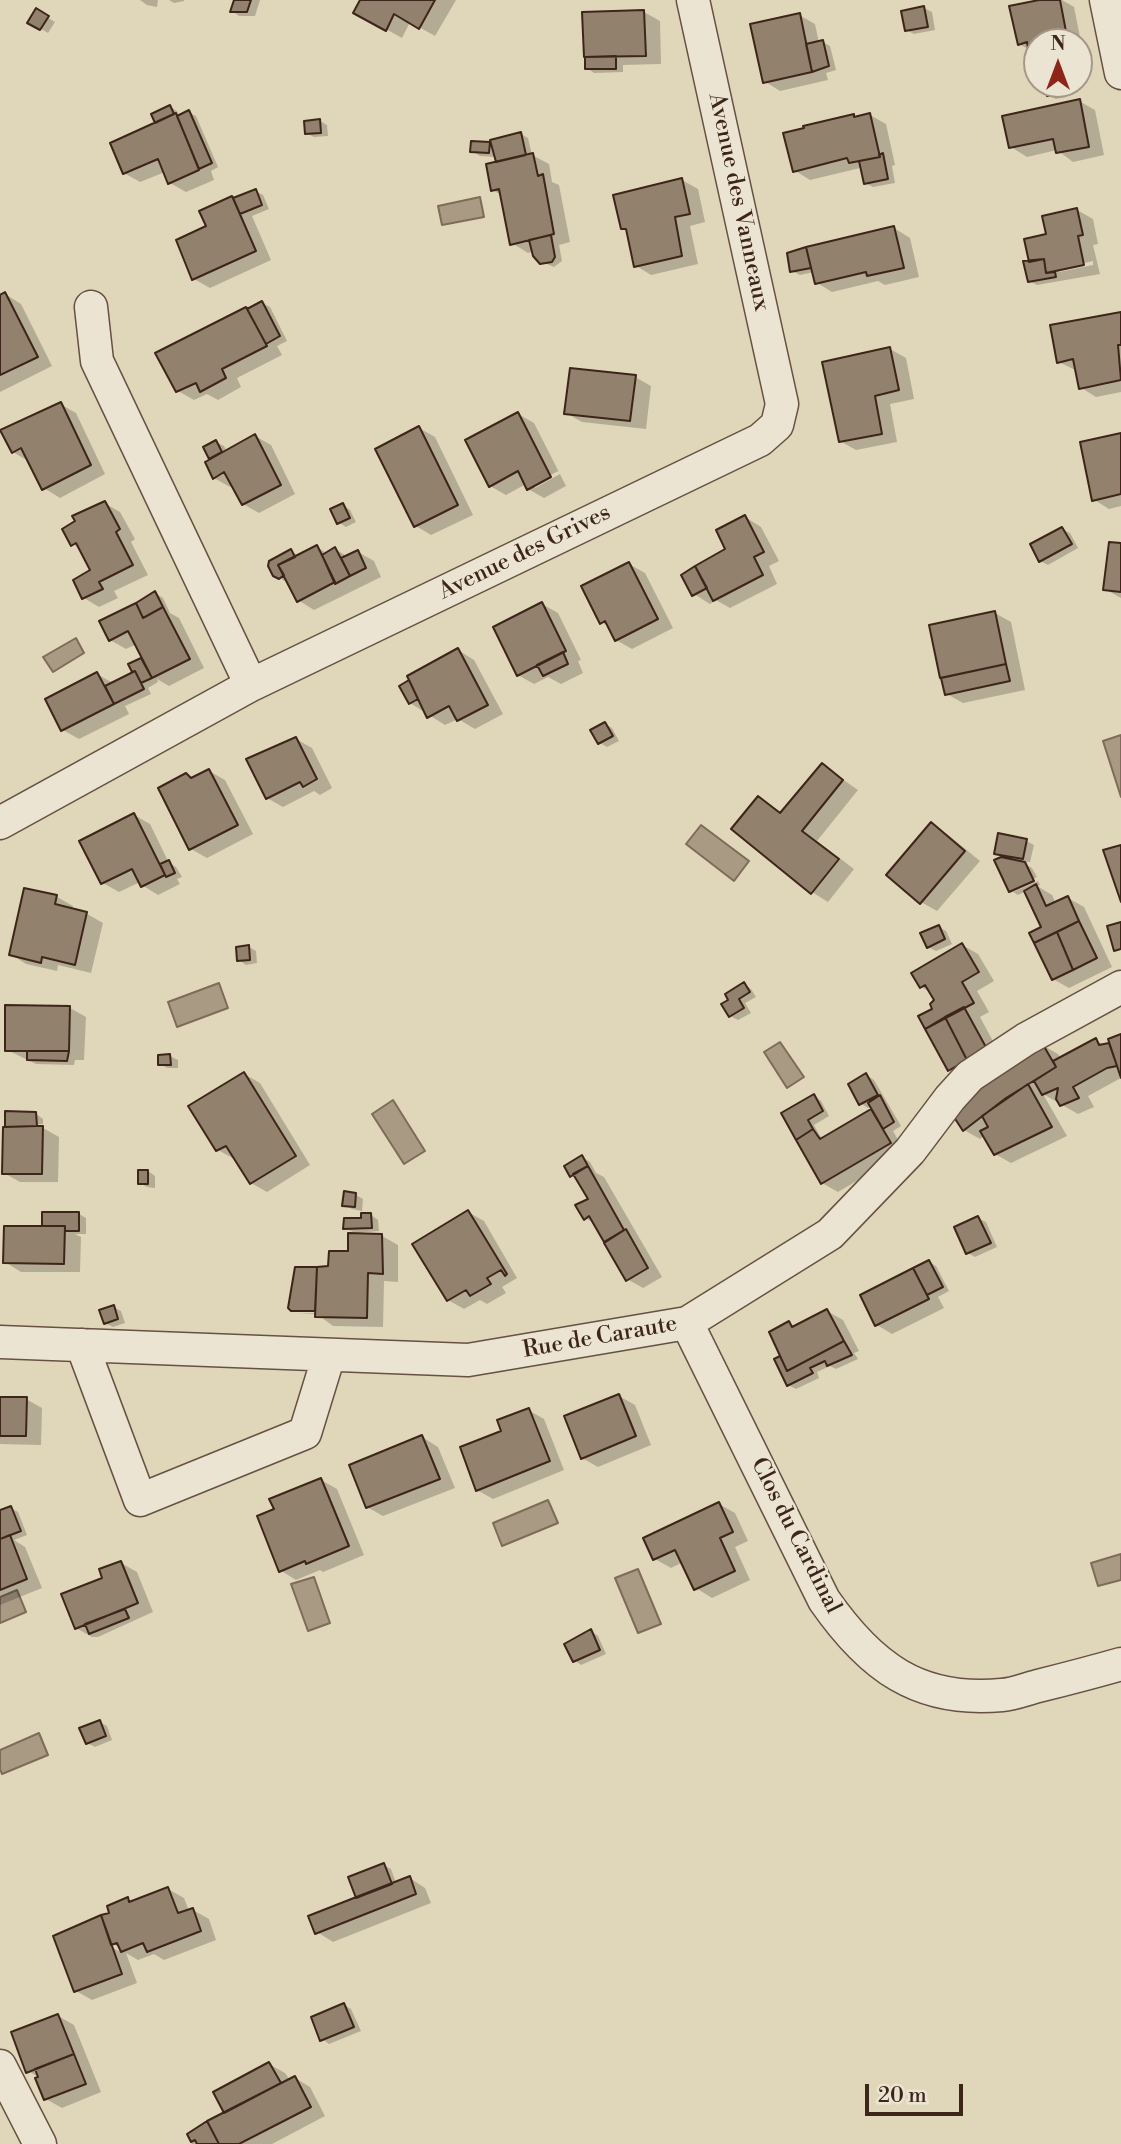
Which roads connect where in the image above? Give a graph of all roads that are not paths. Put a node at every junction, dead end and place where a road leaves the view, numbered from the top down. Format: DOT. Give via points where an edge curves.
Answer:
graph roads {
  1 [pos="694,0"];
  2 [pos="1106,0"];
  3 [pos="1121,74"];
  4 [pos="90,307"];
  5 [pos="782,404"];
  6 [pos="251,685"];
  7 [pos="0,823"];
  8 [pos="1121,987"];
  9 [pos="687,1323"];
  10 [pos="0,1342"];
  11 [pos="82,1345"];
  12 [pos="330,1355"];
  13 [pos="1121,1664"];
  14 [pos="0,2066"];
  15 [pos="40,2144"];
  1 -- 5 [label="street, Avenue des Vanneaux"];
  2 -- 3 [label="street"];
  4 -- 6 [label="street" via="97,361"];
  5 -- 6 [label="street, Avenue des Grives" via="777,425 760,440"];
  6 -- 7 [label="street, Avenue des Grives"];
  8 -- 9 [label="street, Rue de Caraute" via="970,1076 911,1151 830,1234"];
  9 -- 12 [label="street, Rue de Caraute" via="468,1360"];
  9 -- 13 [label="street, Clos du Cardinal" via="824,1600 874,1659 904,1680 953,1695 1004,1695"];
  10 -- 11 [label="street, Rue de Caraute"];
  11 -- 12 [label="street, Rue de Caraute"];
  11 -- 12 [label="street" via="140,1500 305,1433"];
  14 -- 15 [label="street"];
}
